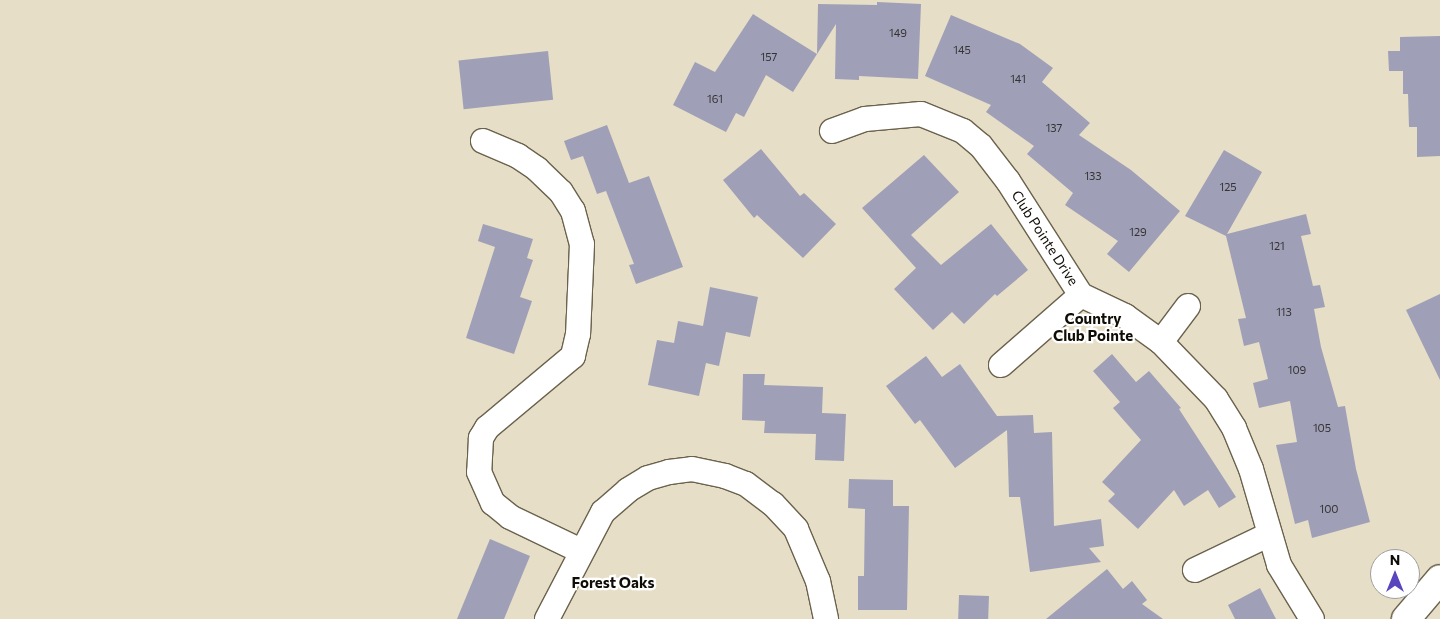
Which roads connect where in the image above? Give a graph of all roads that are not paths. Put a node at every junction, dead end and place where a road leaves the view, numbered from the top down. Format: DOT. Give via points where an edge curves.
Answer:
graph roads {
  1 [pos="832,131"];
  2 [pos="483,141"];
  3 [pos="1081,295"];
  4 [pos="1188,306"];
  5 [pos="1161,342"];
  6 [pos="1001,364"];
  7 [pos="1268,535"];
  8 [pos="582,551"];
  9 [pos="1195,570"];
  10 [pos="1440,579"];
  11 [pos="548,619"];
  12 [pos="826,619"];
  13 [pos="1312,619"];
  14 [pos="1406,619"];
  1 -- 3 [label="street, Club Pointe Drive" via="865,119 922,114 963,131 981,146 1008,181"];
  2 -- 8 [label="street" via="518,156 561,192 574,211 582,244 578,334 573,356 487,428 481,438 479,472 493,503 510,517"];
  3 -- 5 [label="street, Club Pointe Drive" via="1125,316"];
  3 -- 6 [label="street"];
  4 -- 5 [label="street"];
  5 -- 7 [label="street, Club Pointe Drive" via="1195,373 1234,428 1252,470"];
  7 -- 9 [label="street"];
  7 -- 13 [label="street, Club Pointe Drive" via="1289,586"];
  8 -- 11 [label="street"];
  8 -- 12 [label="street" via="603,512 648,478 692,470 725,476 746,484 773,504 796,529 818,580"];
  10 -- 14 [label="main road"];
}
